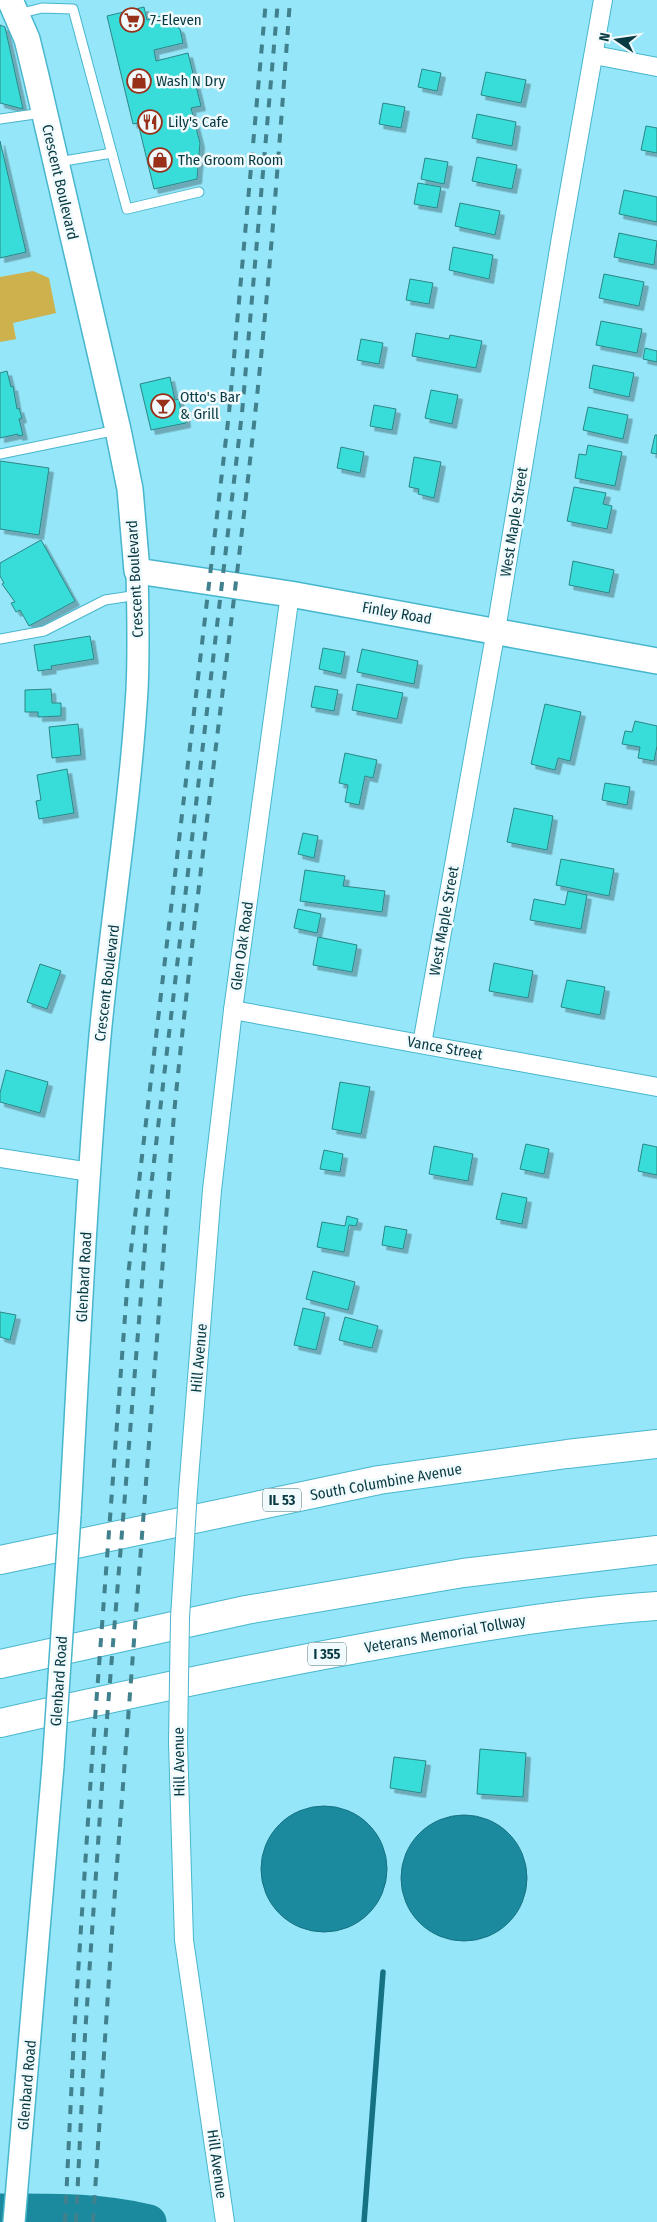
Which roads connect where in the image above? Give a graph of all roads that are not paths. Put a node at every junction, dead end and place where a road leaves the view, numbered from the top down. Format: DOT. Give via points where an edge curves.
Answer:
graph roads {
  1 [pos="603,0"];
  2 [pos="14,7"];
  3 [pos="594,55"];
  4 [pos="657,67"];
  5 [pos="45,113"];
  6 [pos="0,119"];
  7 [pos="112,153"];
  8 [pos="56,162"];
  9 [pos="199,192"];
  10 [pos="118,430"];
  11 [pos="0,454"];
  12 [pos="137,583"];
  13 [pos="290,594"];
  14 [pos="496,630"];
  15 [pos="0,639"];
  16 [pos="657,661"];
  17 [pos="233,1010"];
  18 [pos="422,1044"];
  19 [pos="657,1087"];
  20 [pos="0,1158"];
  21 [pos="90,1172"];
  22 [pos="204,1299"];
  23 [pos="657,1444"];
  24 [pos="657,1550"];
  25 [pos="0,1560"];
  26 [pos="657,1606"];
  27 [pos="0,1664"];
  28 [pos="0,1723"];
  29 [pos="224,2215"];
  30 [pos="14,2222"];
  1 -- 3 [label="street, West Maple Street"];
  2 -- 5 [label="main road, Crescent Boulevard" via="27,39"];
  2 -- 7 [label="lane" via="73,8"];
  3 -- 4 [label="street"];
  3 -- 14 [label="street, West Maple Street"];
  5 -- 6 [label="lane"];
  5 -- 8 [label="main road, Crescent Boulevard"];
  7 -- 8 [label="lane"];
  7 -- 9 [label="lane" via="127,209"];
  8 -- 10 [label="main road, Crescent Boulevard"];
  10 -- 11 [label="lane"];
  10 -- 12 [label="main road, Crescent Boulevard" via="130,489"];
  12 -- 13 [label="main road, Finley Road"];
  12 -- 15 [label="lane" via="44,631"];
  12 -- 21 [label="street, Crescent Boulevard" via="137,691 122,859 100,1034"];
  13 -- 14 [label="main road, Finley Road"];
  13 -- 17 [label="street, Glen Oak Road"];
  14 -- 16 [label="main road, Finley Road"];
  14 -- 18 [label="street, West Maple Street"];
  17 -- 18 [label="street, Vance Street"];
  17 -- 22 [label="street, Glen Oak Road" via="212,1190"];
  18 -- 19 [label="street, Vance Street"];
  20 -- 21 [label="street"];
  21 -- 30 [label="street, Glenbard Road, bridge" via="53,1766"];
  22 -- 29 [label="street, Hill Avenue, bridge" via="180,1618 178,1742 184,1940"];
  23 -- 25 [label="main road, South Columbine Avenue / IL 53" via="379,1480"];
  24 -- 27 [label="main road" via="463,1572 256,1608"];
  26 -- 28 [label="main road, Veterans Memorial Tollway / I 355" via="591,1610 471,1628 253,1668"];
}
